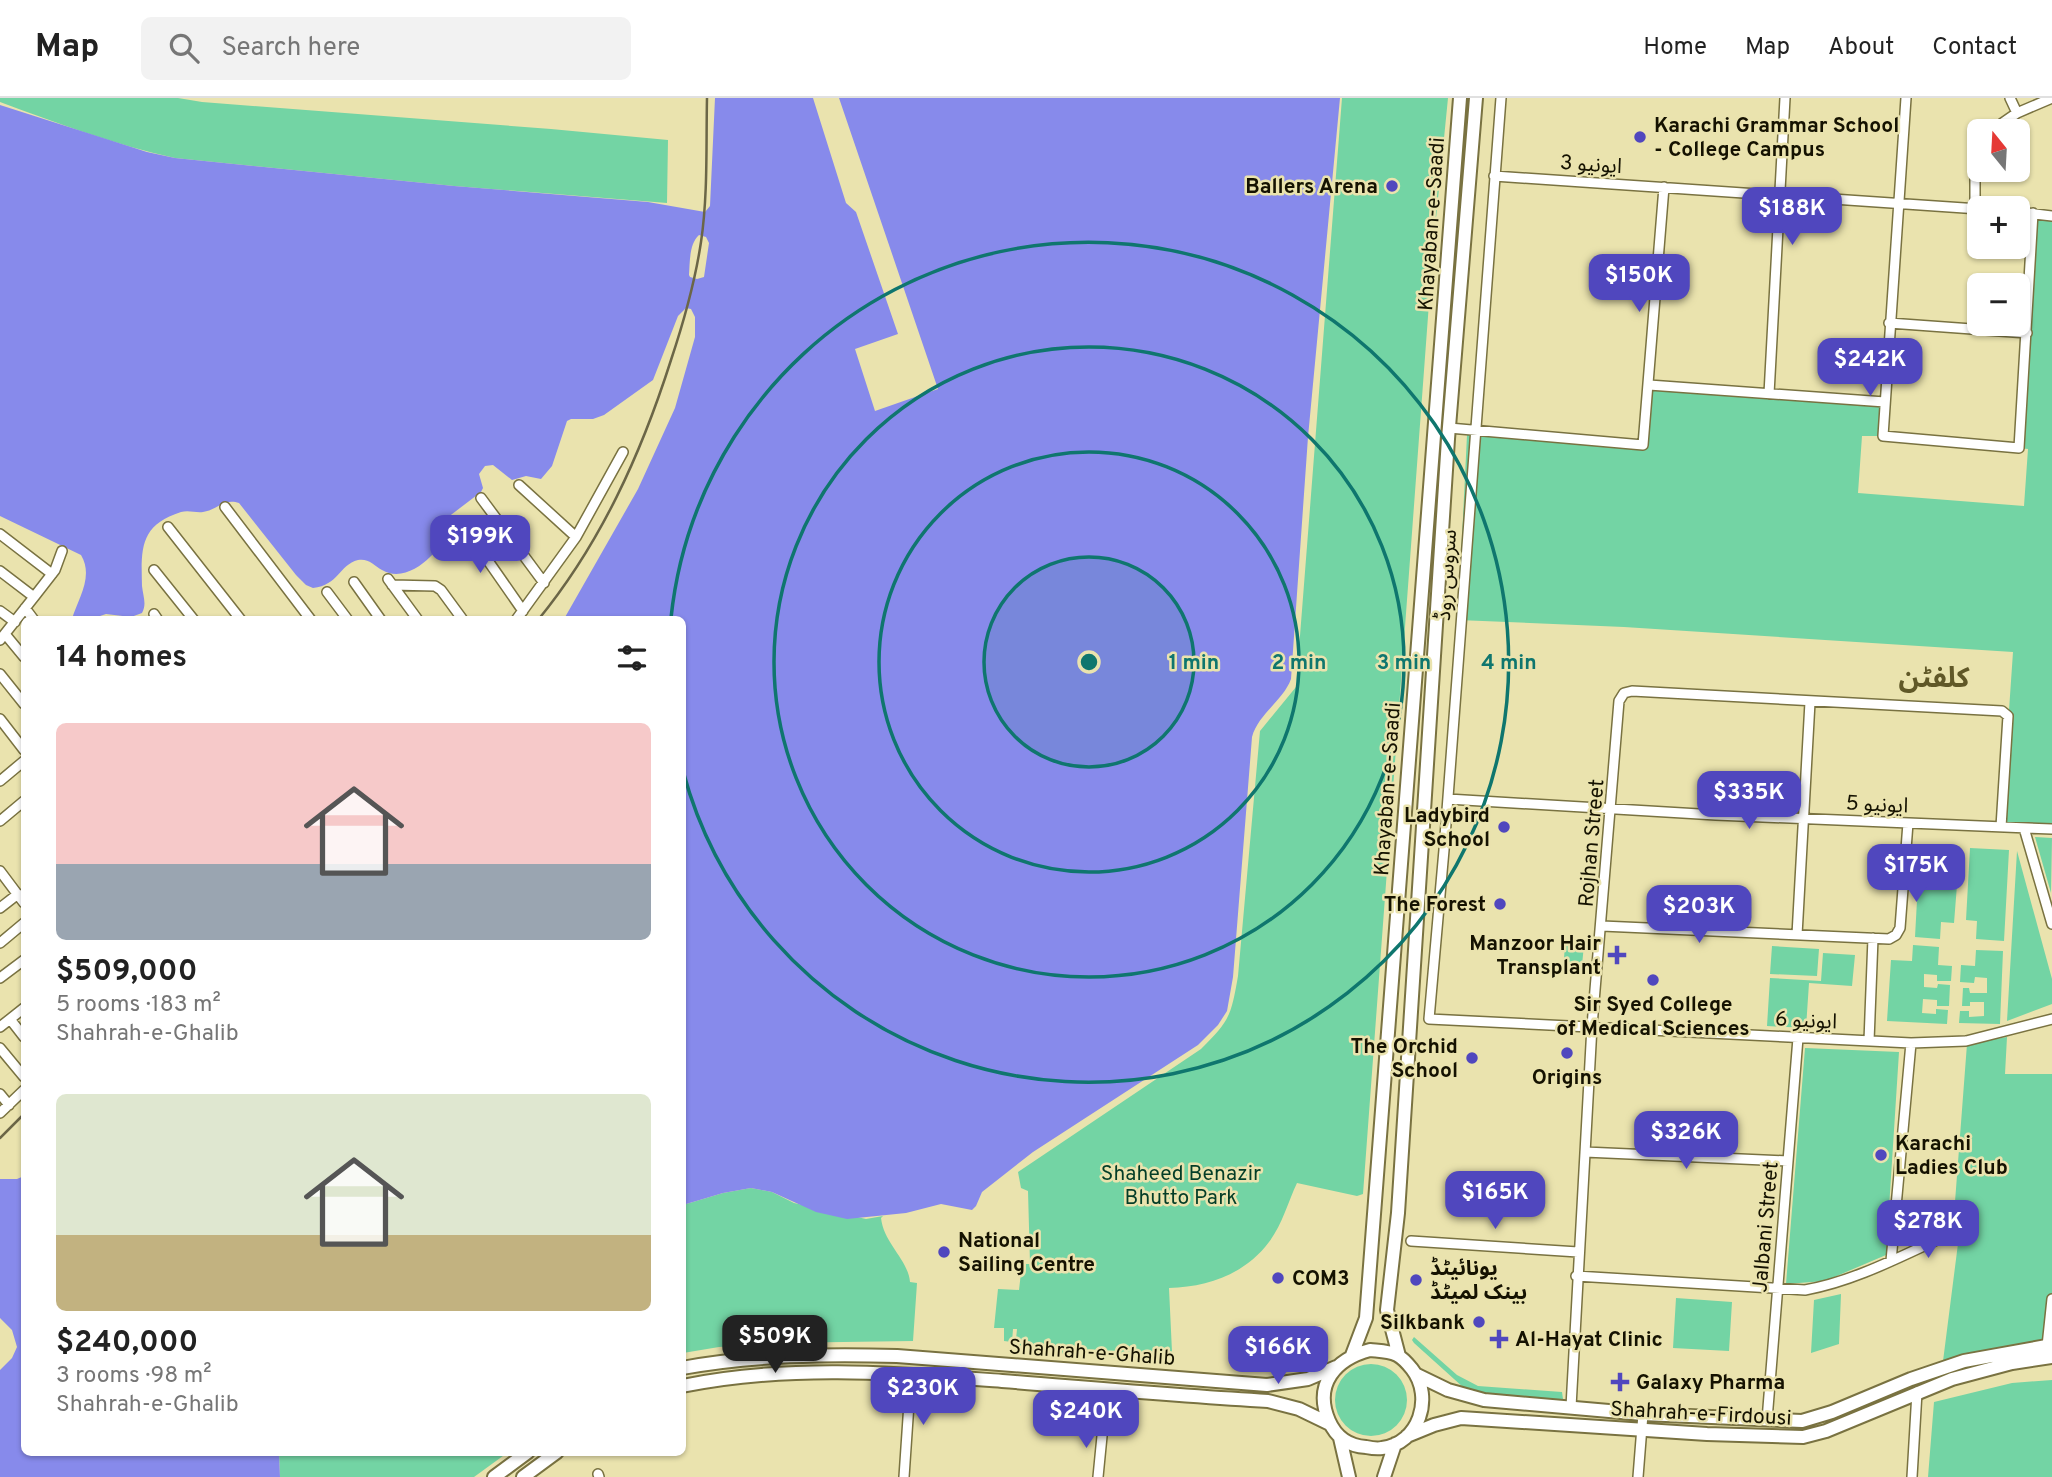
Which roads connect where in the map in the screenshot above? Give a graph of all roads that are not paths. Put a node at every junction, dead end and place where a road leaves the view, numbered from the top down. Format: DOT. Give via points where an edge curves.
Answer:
graph roads {
  1 [pos="1460,98"];
  2 [pos="1476,98"];
  3 [pos="1501,98"];
  4 [pos="1785,98"];
  5 [pos="1906,98"];
  6 [pos="2010,98"];
  7 [pos="2047,99"];
  8 [pos="2017,113"];
  9 [pos="2008,119"];
  10 [pos="1494,176"];
  11 [pos="1664,187"];
  12 [pos="1780,195"];
  13 [pos="1898,203"];
  14 [pos="1967,208"];
  15 [pos="2030,212"];
  16 [pos="2034,212"];
  17 [pos="2052,216"];
  18 [pos="2030,281"];
  19 [pos="1889,323"];
  20 [pos="1967,329"];
  21 [pos="2027,336"];
  22 [pos="1649,385"];
  23 [pos="1769,394"];
  24 [pos="1885,402"];
  25 [pos="1449,428"];
  26 [pos="1474,431"];
  27 [pos="623,452"];
  28 [pos="519,485"];
  29 [pos="481,498"];
  30 [pos="225,507"];
  31 [pos="461,522"];
  32 [pos="168,527"];
  33 [pos="0,534"];
  34 [pos="576,537"];
  35 [pos="62,551"];
  36 [pos="154,570"];
  37 [pos="0,571"];
  38 [pos="52,574"];
  39 [pos="354,582"];
  40 [pos="544,583"];
  41 [pos="327,592"];
  42 [pos="34,597"];
  43 [pos="25,608"];
  44 [pos="0,611"];
  45 [pos="523,611"];
  46 [pos="31,616"];
  47 [pos="191,616"];
  48 [pos="238,616"];
  49 [pos="308,616"];
  50 [pos="345,616"];
  51 [pos="378,616"];
  52 [pos="415,616"];
  53 [pos="460,616"];
  54 [pos="519,616"];
  55 [pos="15,622"];
  56 [pos="3,637"];
  57 [pos="21,654"];
  58 [pos="0,674"];
  59 [pos="21,700"];
  60 [pos="1810,702"];
  61 [pos="0,719"];
  62 [pos="21,746"];
  63 [pos="21,763"];
  64 [pos="2,776"];
  65 [pos="1448,799"];
  66 [pos="21,804"];
  67 [pos="1611,807"];
  68 [pos="1802,818"];
  69 [pos="0,821"];
  70 [pos="1908,823"];
  71 [pos="2001,827"];
  72 [pos="2024,828"];
  73 [pos="2052,829"];
  74 [pos="0,871"];
  75 [pos="18,894"];
  76 [pos="21,898"];
  77 [pos="2049,905"];
  78 [pos="0,908"];
  79 [pos="2052,924"];
  80 [pos="21,926"];
  81 [pos="1602,926"];
  82 [pos="1797,935"];
  83 [pos="1873,938"];
  84 [pos="0,943"];
  85 [pos="21,962"];
  86 [pos="0,978"];
  87 [pos="21,1010"];
  88 [pos="10,1019"];
  89 [pos="1429,1019"];
  90 [pos="2052,1019"];
  91 [pos="1592,1026"];
  92 [pos="0,1027"];
  93 [pos="21,1033"];
  94 [pos="1798,1038"];
  95 [pos="1868,1041"];
  96 [pos="1912,1043"];
  97 [pos="0,1048"];
  98 [pos="21,1073"];
  99 [pos="21,1093"];
  100 [pos="0,1094"];
  101 [pos="9,1105"];
  102 [pos="0,1114"];
  103 [pos="1585,1152"];
  104 [pos="1788,1161"];
  105 [pos="1952,1233"];
  106 [pos="1411,1241"];
  107 [pos="1578,1252"];
  108 [pos="1891,1261"];
  109 [pos="1576,1276"];
  110 [pos="1777,1289"];
  111 [pos="2052,1299"];
  112 [pos="2050,1349"];
  113 [pos="866,1355"];
  114 [pos="1352,1355"];
  115 [pos="885,1356"];
  116 [pos="1399,1356"];
  117 [pos="686,1367"];
  118 [pos="1336,1367"];
  119 [pos="864,1372"];
  120 [pos="886,1373"];
  121 [pos="912,1374"];
  122 [pos="1417,1374"];
  123 [pos="686,1385"];
  124 [pos="1917,1392"];
  125 [pos="1571,1407"];
  126 [pos="1643,1414"];
  127 [pos="1767,1420"];
  128 [pos="1330,1424"];
  129 [pos="1103,1426"];
  130 [pos="1642,1430"];
  131 [pos="1407,1436"];
  132 [pos="1340,1438"];
  133 [pos="1395,1444"];
  134 [pos="523,1456"];
  135 [pos="552,1456"];
  136 [pos="494,1477"];
  137 [pos="523,1477"];
  138 [pos="904,1477"];
  139 [pos="1098,1477"];
  140 [pos="1349,1477"];
  141 [pos="1384,1477"];
  142 [pos="1638,1477"];
  143 [pos="1912,1477"];
  1 -- 114 [label="main road, Khayaban-e-Saadi" via="1366,1318"];
  2 -- 25 [label="main road, Khayaban-e-Saadi"];
  3 -- 10 [label="street, سروس روڈ"];
  4 -- 12 [label="street"];
  5 -- 13 [label="street"];
  6 -- 8 [label="street"];
  7 -- 8 [label="street"];
  8 -- 9 [label="street"];
  10 -- 11 [label="street, ایونیو 3"];
  10 -- 26 [label="street, سروس روڈ"];
  11 -- 12 [label="street, ایونیو 3"];
  11 -- 22 [label="street"];
  12 -- 13 [label="street, ایونیو 3"];
  12 -- 23 [label="street"];
  13 -- 14 [label="street, ایونیو 3"];
  13 -- 19 [label="street"];
  15 -- 16 [label="street"];
  16 -- 17 [label="street"];
  16 -- 18 [label="street"];
  19 -- 20 [label="street"];
  19 -- 24 [label="street"];
  21 -- 24 [label="street" via="2019,448 1883,436"];
  22 -- 23 [label="street"];
  22 -- 26 [label="street" via="1643,445"];
  23 -- 24 [label="street"];
  25 -- 26 [label="street"];
  25 -- 116 [label="main road, Khayaban-e-Saadi" via="1398,1213 1387,1310"];
  26 -- 65 [label="street, سروس روڈ"];
  27 -- 34 [label="street"];
  28 -- 34 [label="street"];
  29 -- 40 [label="street"];
  30 -- 49 [label="street"];
  31 -- 45 [label="street"];
  32 -- 48 [label="street"];
  33 -- 38 [label="street"];
  34 -- 40 [label="street"];
  35 -- 38 [label="street"];
  36 -- 47 [label="street"];
  37 -- 42 [label="street"];
  38 -- 42 [label="street"];
  39 -- 51 [label="street"];
  40 -- 45 [label="street"];
  41 -- 50 [label="street"];
  42 -- 43 [label="street"];
  43 -- 46 [label="street"];
  43 -- 55 [label="street"];
  44 -- 55 [label="street"];
  45 -- 54 [label="street"];
  52 -- 53 [label="street" via="390,582 435,586"];
  55 -- 56 [label="street"];
  56 -- 57 [label="street"];
  58 -- 59 [label="street"];
  60 -- 67 [label="street, Rojhan Street" via="1624,694 1619,701"];
  60 -- 68 [label="street"];
  60 -- 71 [label="street" via="2005,713"];
  61 -- 62 [label="street"];
  63 -- 64 [label="street"];
  65 -- 67 [label="street, ایونیو 5"];
  65 -- 89 [label="street, سروس روڈ"];
  66 -- 69 [label="street"];
  67 -- 68 [label="street, ایونیو 5"];
  67 -- 81 [label="street, Rojhan Street"];
  68 -- 70 [label="street, ایونیو 5"];
  68 -- 82 [label="street"];
  70 -- 71 [label="street, ایونیو 5"];
  70 -- 83 [label="street" via="1900,928 1889,939"];
  71 -- 72 [label="street, ایونیو 5"];
  72 -- 73 [label="street, ایونیو 5"];
  72 -- 77 [label="street"];
  74 -- 75 [label="street"];
  75 -- 76 [label="street"];
  75 -- 78 [label="street"];
  77 -- 79 [label="street"];
  80 -- 84 [label="street"];
  81 -- 82 [label="street"];
  81 -- 91 [label="street, Rojhan Street"];
  82 -- 83 [label="street"];
  83 -- 95 [label="street"];
  85 -- 86 [label="street"];
  87 -- 88 [label="street"];
  88 -- 92 [label="street"];
  88 -- 93 [label="street"];
  89 -- 91 [label="street, ایونیو 6"];
  90 -- 96 [label="street, ایونیو 6" via="1966,1041"];
  91 -- 94 [label="street, ایونیو 6"];
  91 -- 103 [label="street, Rojhan Street"];
  94 -- 95 [label="street, ایونیو 6"];
  94 -- 104 [label="street, Jalbani Street"];
  95 -- 96 [label="street, ایونیو 6"];
  96 -- 108 [label="street"];
  97 -- 98 [label="street"];
  99 -- 101 [label="street"];
  100 -- 101 [label="street"];
  101 -- 102 [label="street"];
  103 -- 104 [label="street"];
  103 -- 107 [label="street, Rojhan Street"];
  104 -- 110 [label="street, Jalbani Street"];
  105 -- 108 [label="street"];
  106 -- 107 [label="street"];
  107 -- 109 [label="street, Rojhan Street"];
  108 -- 110 [label="street" via="1826,1287"];
  109 -- 110 [label="street"];
  109 -- 125 [label="street, Rojhan Street"];
  110 -- 127 [label="street, Jalbani Street"];
  111 -- 112 [label="street"];
  112 -- 124 [label="main road, Shahrah-e-Firdousi"];
  112 -- 127 [label="main road, Shahrah-e-Firdousi" via="1964,1361 1802,1421"];
  113 -- 115 [label="main road, Shahrah-e-Ghalib"];
  113 -- 117 [label="main road"];
  113 -- 119 [label="main road" via="870,1366"];
  114 -- 116 [label="main road" via="1370,1350"];
  114 -- 118 [label="main road"];
  115 -- 118 [label="main road, Shahrah-e-Ghalib" via="1267,1385 1308,1379"];
  115 -- 120 [label="main road" via="881,1364"];
  116 -- 122 [label="main road"];
  118 -- 128 [label="main road" via="1325,1391"];
  119 -- 120 [label="main road, Shahrah-e-Ghalib"];
  119 -- 123 [label="main road"];
  120 -- 121 [label="main road, Shahrah-e-Ghalib"];
  121 -- 128 [label="main road, Shahrah-e-Ghalib" via="1268,1401"];
  121 -- 138 [label="street"];
  122 -- 125 [label="main road, Shahrah-e-Firdousi" via="1448,1391 1484,1400"];
  122 -- 131 [label="main road" via="1423,1404"];
  124 -- 130 [label="main road, Shahrah-e-Firdousi" via="1803,1437"];
  124 -- 143 [label="street"];
  125 -- 126 [label="main road, Shahrah-e-Firdousi"];
  126 -- 127 [label="main road, Shahrah-e-Firdousi"];
  126 -- 130 [label="street"];
  128 -- 132 [label="main road"];
  129 -- 139 [label="street"];
  130 -- 131 [label="main road, Shahrah-e-Firdousi" via="1461,1418"];
  130 -- 142 [label="street"];
  131 -- 133 [label="main road"];
  132 -- 133 [label="main road" via="1357,1446"];
  132 -- 140 [label="main road"];
  133 -- 141 [label="main road"];
  134 -- 136 [label="main road"];
  135 -- 137 [label="main road"];
}
